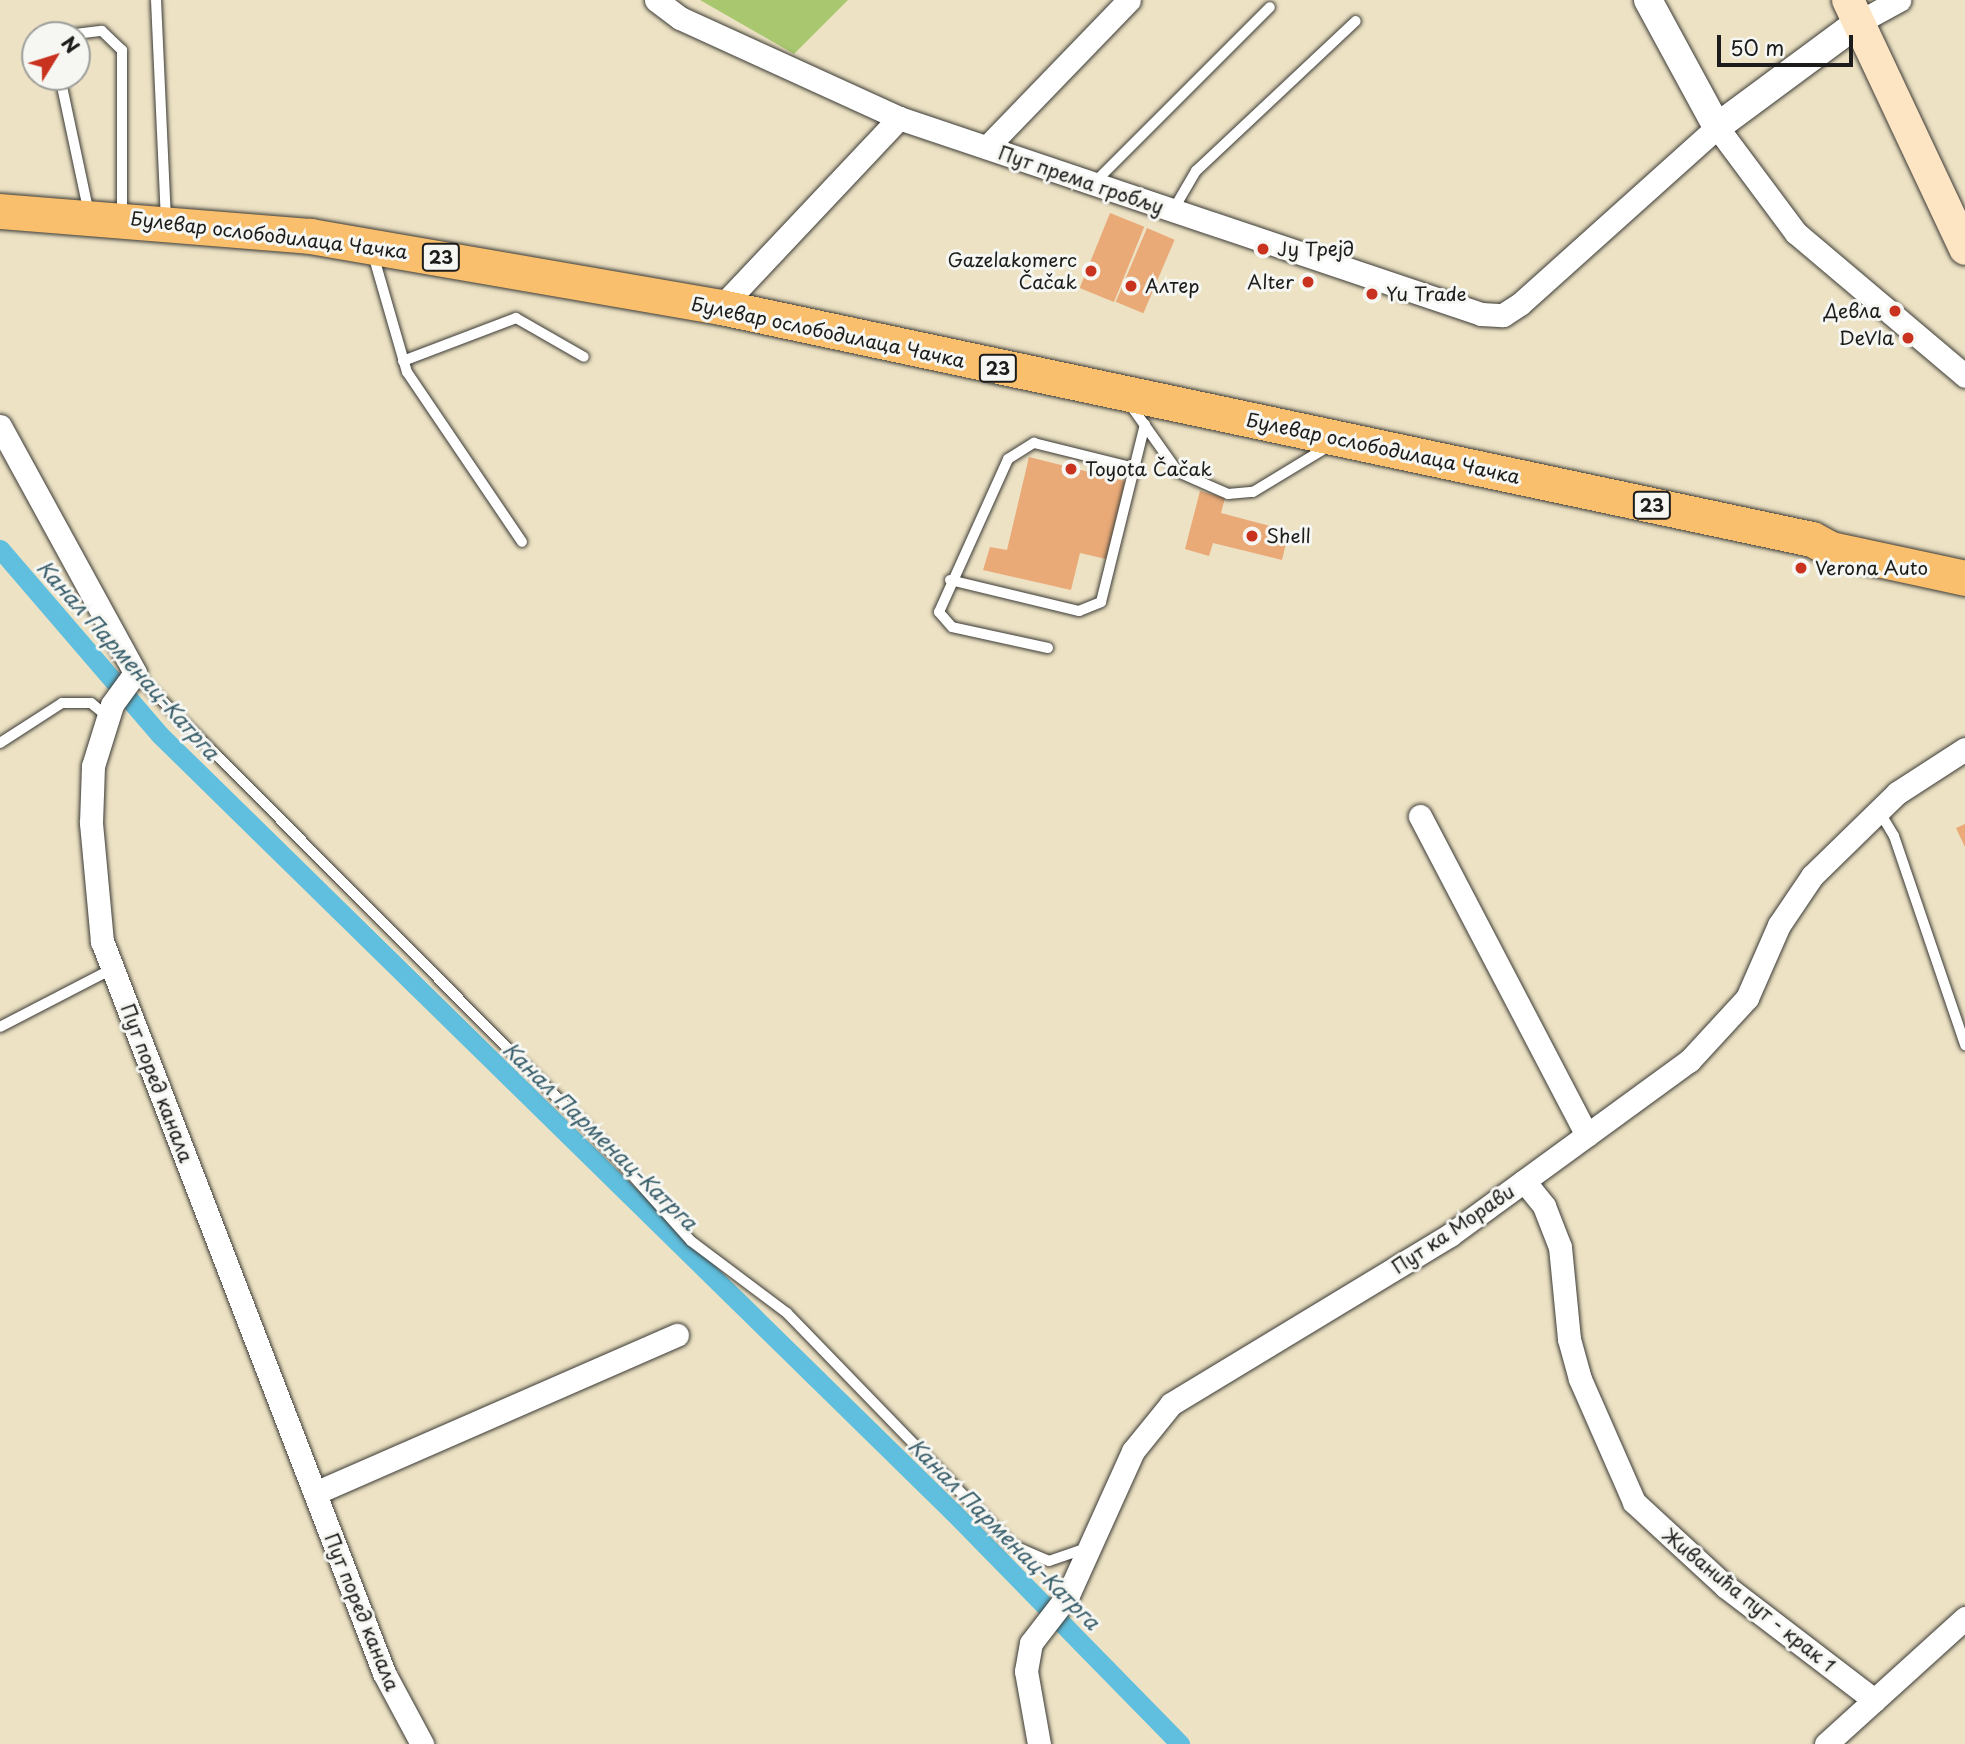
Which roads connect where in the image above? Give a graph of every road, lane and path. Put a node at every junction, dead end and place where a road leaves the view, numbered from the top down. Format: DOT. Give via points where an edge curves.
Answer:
graph roads {
  1 [pos="156,0"];
  2 [pos="656,0"];
  3 [pos="1129,0"];
  4 [pos="1648,0"];
  5 [pos="1899,0"];
  6 [pos="1270,7"];
  7 [pos="1853,11"];
  8 [pos="1356,21"];
  9 [pos="91,32"];
  10 [pos="65,91"];
  11 [pos="899,118"];
  12 [pos="1717,127"];
  13 [pos="987,147"];
  14 [pos="1093,184"];
  15 [pos="0,211"];
  16 [pos="1172,212"];
  17 [pos="106,217"];
  18 [pos="1945,217"];
  19 [pos="166,222"];
  20 [pos="371,245"];
  21 [pos="1965,248"];
  22 [pos="1965,274"];
  23 [pos="721,307"];
  24 [pos="584,357"];
  25 [pos="403,361"];
  26 [pos="1965,376"];
  27 [pos="1121,393"];
  28 [pos="1145,424"];
  29 [pos="0,426"];
  30 [pos="1340,439"];
  31 [pos="1135,468"];
  32 [pos="1812,539"];
  33 [pos="522,542"];
  34 [pos="1965,559"];
  35 [pos="1965,578"];
  36 [pos="950,580"];
  37 [pos="1048,648"];
  38 [pos="133,678"];
  39 [pos="110,711"];
  40 [pos="0,743"];
  41 [pos="1965,749"];
  42 [pos="1879,811"];
  43 [pos="1420,816"];
  44 [pos="112,969"];
  45 [pos="0,1027"];
  46 [pos="1965,1045"];
  47 [pos="1587,1135"];
  48 [pos="1524,1181"];
  49 [pos="677,1335"];
  50 [pos="315,1493"];
  51 [pos="1089,1546"];
  52 [pos="1965,1618"];
  53 [pos="1874,1700"];
  54 [pos="422,1744"];
  55 [pos="1039,1744"];
  56 [pos="1826,1744"];
  1 -- 19 [label="lane"];
  2 -- 11 [label="street, Пут према гробљу" via="680,18"];
  3 -- 13 [label="street"];
  4 -- 12 [label="street"];
  5 -- 7 [label="street"];
  6 -- 14 [label="lane"];
  7 -- 12 [label="street"];
  7 -- 18 [label="main road"];
  8 -- 16 [label="lane" via="1196,171"];
  9 -- 17 [label="lane" via="102,31 122,50"];
  10 -- 17 [label="lane"];
  11 -- 13 [label="street, Пут према гробљу"];
  11 -- 23 [label="street"];
  12 -- 16 [label="street, Пут према гробљу" via="1503,315 1482,314"];
  12 -- 26 [label="street" via="1796,233"];
  13 -- 14 [label="street, Пут према гробљу"];
  14 -- 16 [label="street, Пут према гробљу"];
  15 -- 17 [label="main road, Булевар ослободилаца Чачка / 23"];
  17 -- 19 [label="main road, Булевар ослободилаца Чачка / 23"];
  18 -- 21 [label="main road"];
  18 -- 22 [label="main road"];
  19 -- 20 [label="main road, Булевар ослободилаца Чачка / 23"];
  20 -- 23 [label="main road, Булевар ослободилаца Чачка / 23"];
  20 -- 25 [label="lane"];
  23 -- 27 [label="main road, Булевар ослободилаца Чачка / 23"];
  24 -- 25 [label="lane" via="516,318"];
  25 -- 33 [label="lane" via="427,410"];
  27 -- 28 [label="lane"];
  27 -- 30 [label="main road, Булевар ослободилаца Чачка / 23"];
  28 -- 30 [label="lane" via="1178,472 1228,494 1252,492"];
  28 -- 31 [label="lane"];
  29 -- 38 [label="street"];
  30 -- 32 [label="main road, Булевар ослободилаца Чачка / 23"];
  31 -- 36 [label="lane" via="1034,443 1018,447"];
  31 -- 36 [label="lane" via="1106,597 1096,606 1079,611"];
  32 -- 34 [label="main road, Булевар ослободилаца Чачка / 23" via="1832,536"];
  32 -- 35 [label="main road, Булевар ослободилаца Чачка / 23" via="1831,549"];
  36 -- 37 [label="lane" via="938,606 946,623"];
  38 -- 39 [label="street, Пут поред канала"];
  38 -- 51 [label="lane" via="615,1156 691,1241 788,1314 1012,1545 1049,1560"];
  39 -- 40 [label="lane" via="91,703 62,703"];
  39 -- 44 [label="street, Пут поред канала" via="93,766 90,823 102,941"];
  41 -- 42 [label="street, Пут ка Морави"];
  42 -- 46 [label="lane" via="1894,836"];
  42 -- 47 [label="street, Пут ка Морави" via="1812,876 1779,925 1746,998 1719,1035"];
  43 -- 47 [label="street"];
  44 -- 45 [label="lane"];
  44 -- 50 [label="street, Пут поред канала"];
  47 -- 48 [label="street, Пут ка Морави"];
  48 -- 51 [label="street, Пут ка Морави" via="1450,1235 1171,1404 1133,1451"];
  48 -- 53 [label="street, Живанића пут - крак 1" via="1544,1206 1560,1247 1569,1339 1580,1379 1634,1502 1725,1586"];
  49 -- 50 [label="street"];
  50 -- 54 [label="street, Пут поред канала" via="384,1673"];
  51 -- 55 [label="street, Пут ка Морави" via="1059,1608 1041,1629 1026,1671"];
  52 -- 53 [label="street"];
  53 -- 56 [label="street"];
}
